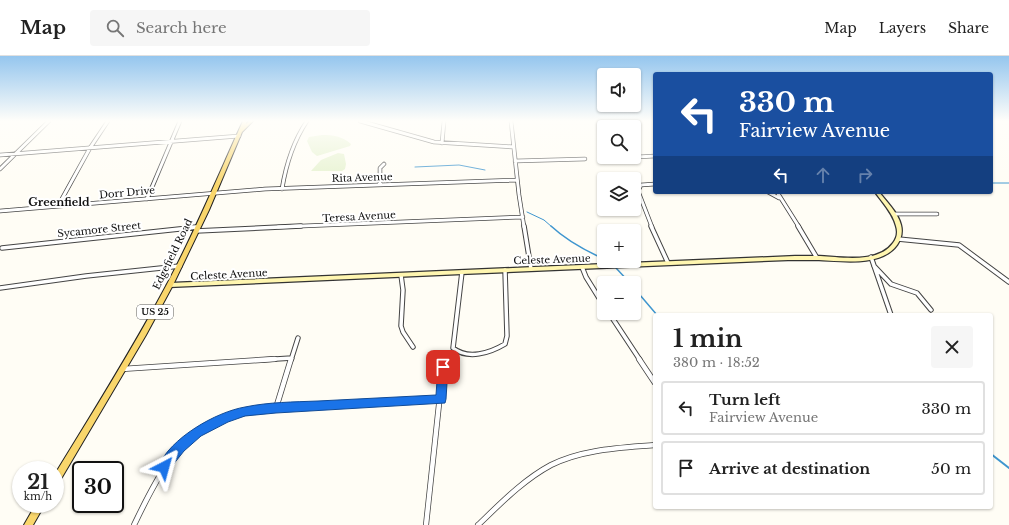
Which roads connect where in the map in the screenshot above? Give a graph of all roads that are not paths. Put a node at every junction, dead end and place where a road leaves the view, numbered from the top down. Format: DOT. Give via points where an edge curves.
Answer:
graph roads {
  1 [pos="26,143"];
  2 [pos="93,143"];
  3 [pos="142,143"];
  4 [pos="170,143"];
  5 [pos="236,143"];
  6 [pos="294,143"];
  7 [pos="442,143"];
  8 [pos="514,143"];
  9 [pos="514,147"];
  10 [pos="90,148"];
  11 [pos="15,154"];
  12 [pos="0,155"];
  13 [pos="653,156"];
  14 [pos="641,157"];
  15 [pos="585,159"];
  16 [pos="515,161"];
  17 [pos="384,164"];
  18 [pos="0,169"];
  19 [pos="517,180"];
  20 [pos="380,184"];
  21 [pos="653,184"];
  22 [pos="282,189"];
  23 [pos="211,194"];
  24 [pos="772,194"];
  25 [pos="778,194"];
  26 [pos="879,194"];
  27 [pos="147,199"];
  28 [pos="781,199"];
  29 [pos="58,206"];
  30 [pos="0,211"];
  31 [pos="894,214"];
  32 [pos="937,214"];
  33 [pos="522,217"];
  34 [pos="197,229"];
  35 [pos="898,240"];
  36 [pos="2,248"];
  37 [pos="871,257"];
  38 [pos="817,258"];
  39 [pos="668,263"];
  40 [pos="180,266"];
  41 [pos="874,266"];
  42 [pos="582,267"];
  43 [pos="531,268"];
  44 [pos="505,270"];
  45 [pos="462,272"];
  46 [pos="401,275"];
  47 [pos="1009,282"];
  48 [pos="170,285"];
  49 [pos="0,288"];
  50 [pos="597,294"];
  51 [pos="931,310"];
  52 [pos="891,313"];
  53 [pos="614,320"];
  54 [pos="298,338"];
  55 [pos="413,347"];
  56 [pos="292,358"];
  57 [pos="443,367"];
  58 [pos="122,369"];
  59 [pos="653,380"];
  60 [pos="441,399"];
  61 [pos="276,408"];
  62 [pos="653,445"];
  63 [pos="64,466"];
  64 [pos="35,513"];
  65 [pos="28,525"];
  66 [pos="134,525"];
  67 [pos="426,525"];
  68 [pos="478,525"];
  1 -- 11 [label="street"];
  2 -- 10 [label="street"];
  3 -- 10 [label="street"];
  4 -- 27 [label="street"];
  5 -- 23 [label="main road, Edgefield Road / US 25"];
  6 -- 22 [label="street"];
  7 -- 9 [label="street"];
  8 -- 9 [label="street"];
  9 -- 16 [label="street"];
  10 -- 11 [label="street"];
  10 -- 29 [label="street"];
  11 -- 12 [label="street"];
  11 -- 18 [label="street"];
  13 -- 14 [label="street"];
  15 -- 16 [label="street"];
  16 -- 19 [label="street"];
  17 -- 20 [label="street" via="380,168"];
  19 -- 20 [label="street, Rita Avenue"];
  19 -- 33 [label="street"];
  20 -- 22 [label="street, Rita Avenue"];
  21 -- 39 [label="street" via="641,185 638,191"];
  22 -- 23 [label="street, Rita Avenue"];
  23 -- 27 [label="street, Dorr Drive"];
  23 -- 34 [label="main road, Edgefield Road / US 25"];
  24 -- 28 [label="street"];
  25 -- 28 [label="street"];
  26 -- 31 [label="street"];
  27 -- 29 [label="street, Dorr Drive"];
  28 -- 38 [label="street"];
  29 -- 30 [label="street, Dorr Drive"];
  31 -- 32 [label="street"];
  31 -- 35 [label="street" via="900,229"];
  33 -- 34 [label="street, Teresa Avenue"];
  33 -- 43 [label="street"];
  34 -- 36 [label="street, Sycamore Street"];
  34 -- 40 [label="main road, Edgefield Road / US 25"];
  35 -- 37 [label="street, Celeste Avenue" via="891,249"];
  35 -- 47 [label="street" via="959,245"];
  37 -- 38 [label="street, Celeste Avenue"];
  37 -- 41 [label="street"];
  38 -- 39 [label="street, Celeste Avenue"];
  39 -- 42 [label="street, Celeste Avenue"];
  40 -- 48 [label="main road, Edgefield Road / US 25"];
  40 -- 49 [label="street"];
  41 -- 51 [label="street" via="891,284 917,293"];
  41 -- 52 [label="street"];
  42 -- 43 [label="street, Celeste Avenue"];
  42 -- 50 [label="street"];
  43 -- 44 [label="street, Celeste Avenue"];
  44 -- 45 [label="street, Celeste Avenue"];
  44 -- 45 [label="street" via="506,344 484,354 465,353 453,348"];
  45 -- 46 [label="street, Celeste Avenue"];
  46 -- 48 [label="street, Celeste Avenue"];
  46 -- 55 [label="street" via="403,332"];
  48 -- 58 [label="main road, Edgefield Road / US 25"];
  53 -- 59 [label="street"];
  54 -- 56 [label="street"];
  56 -- 58 [label="street"];
  56 -- 61 [label="street"];
  57 -- 60 [label="street"];
  58 -- 63 [label="main road, Edgefield Road / US 25"];
  60 -- 61 [label="street"];
  60 -- 67 [label="street"];
  61 -- 66 [label="street" via="234,414 212,423 188,439 164,467"];
  62 -- 68 [label="street" via="602,450 555,464 538,473"];
  64 -- 65 [label="main road"];
}
